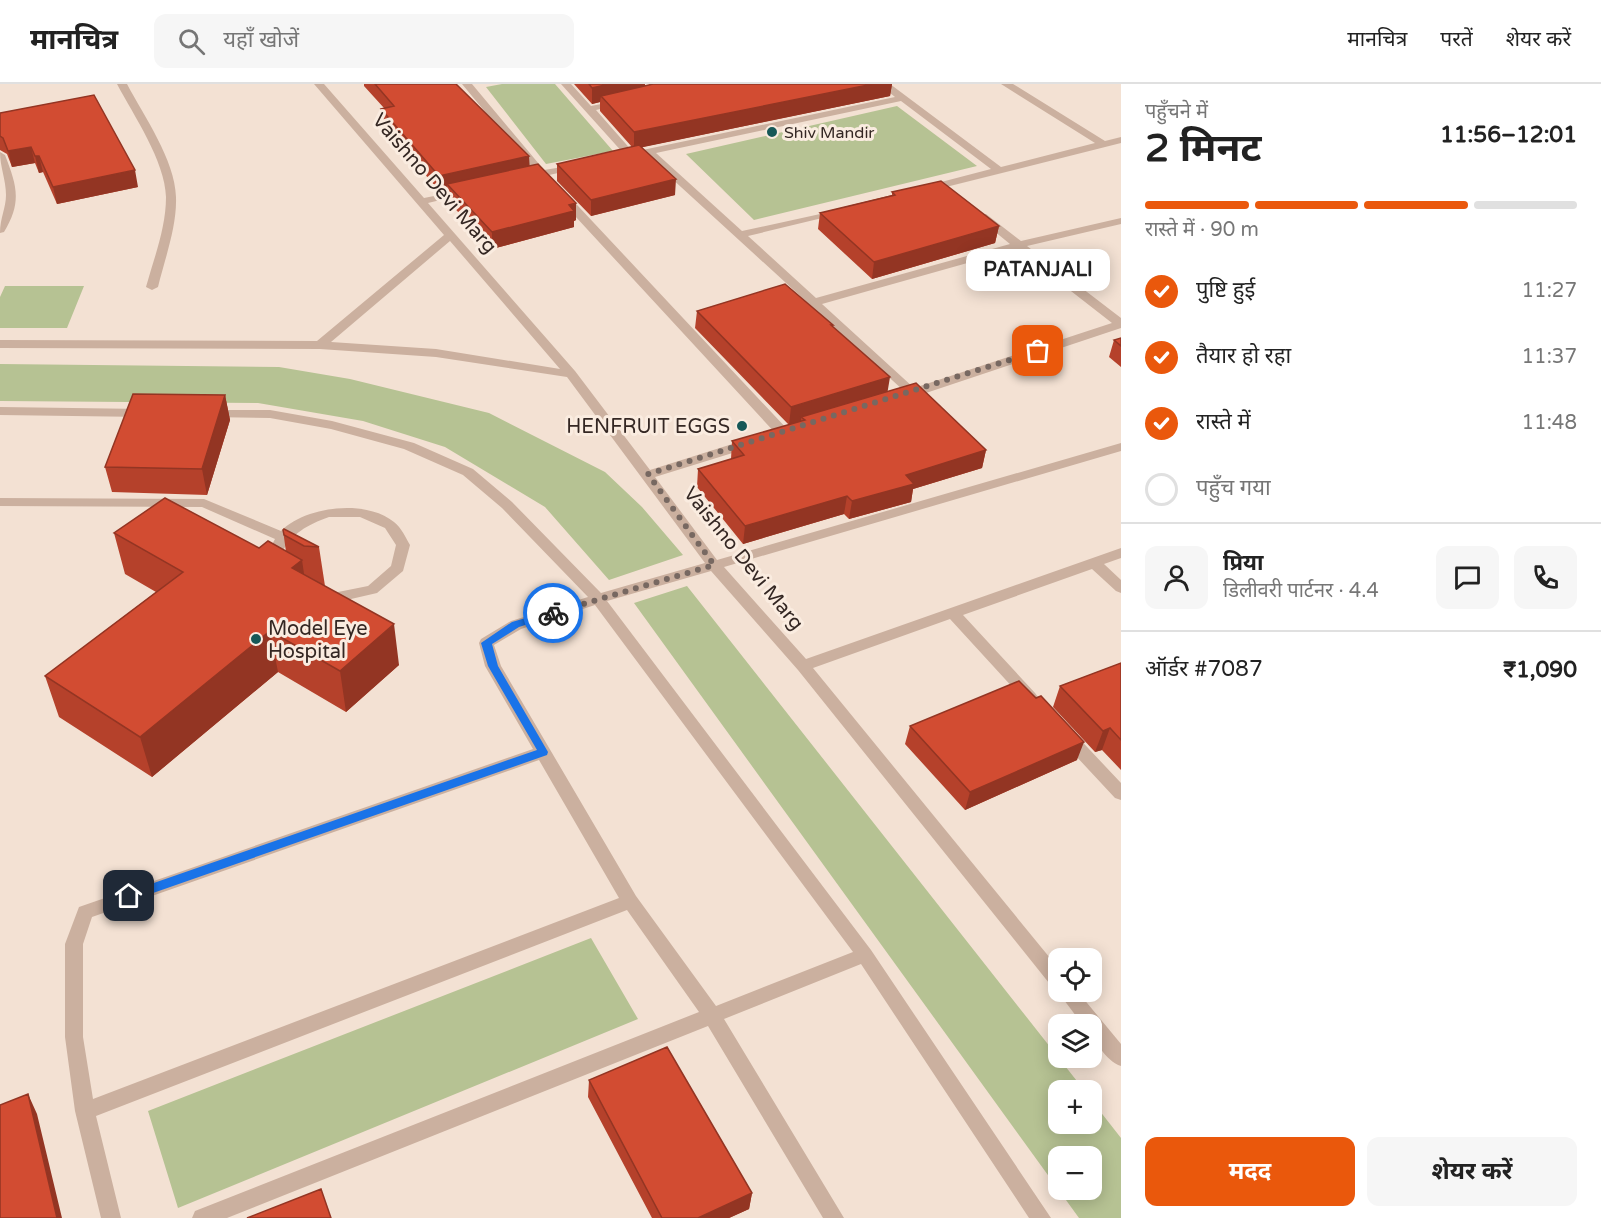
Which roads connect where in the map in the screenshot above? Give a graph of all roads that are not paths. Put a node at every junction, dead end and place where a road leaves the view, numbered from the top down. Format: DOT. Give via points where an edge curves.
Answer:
graph roads {
  1 [pos="122,84"];
  2 [pos="319,84"];
  3 [pos="467,84"];
  4 [pos="566,84"];
  5 [pos="900,84"];
  6 [pos="1006,84"];
  7 [pos="885,85"];
  8 [pos="903,98"];
  9 [pos="634,99"];
  10 [pos="589,108"];
  11 [pos="1121,140"];
  12 [pos="1103,144"];
  13 [pos="648,151"];
  14 [pos="0,155"];
  15 [pos="631,155"];
  16 [pos="620,157"];
  17 [pos="586,164"];
  18 [pos="1000,171"];
  19 [pos="542,174"];
  20 [pos="520,179"];
  21 [pos="477,189"];
  22 [pos="919,191"];
  23 [pos="422,202"];
  24 [pos="852,208"];
  25 [pos="976,212"];
  26 [pos="1121,221"];
  27 [pos="0,230"];
  28 [pos="450,235"];
  29 [pos="740,235"];
  30 [pos="1021,244"];
  31 [pos="152,287"];
  32 [pos="815,302"];
  33 [pos="1121,324"];
  34 [pos="0,344"];
  35 [pos="320,345"];
  36 [pos="571,374"];
  37 [pos="913,393"];
  38 [pos="891,399"];
  39 [pos="0,411"];
  40 [pos="164,413"];
  41 [pos="188,413"];
  42 [pos="1121,447"];
  43 [pos="648,474"];
  44 [pos="0,502"];
  45 [pos="282,537"];
  46 [pos="1121,553"];
  47 [pos="1093,562"];
  48 [pos="714,565"];
  49 [pos="1121,588"];
  50 [pos="598,599"];
  51 [pos="953,614"];
  52 [pos="803,666"];
  53 [pos="1041,708"];
  54 [pos="1057,725"];
  55 [pos="543,752"];
  56 [pos="1121,794"];
  57 [pos="630,901"];
  58 [pos="865,955"];
  59 [pos="1048,968"];
  60 [pos="1075,1002"];
  61 [pos="711,1014"];
  62 [pos="1121,1058"];
  63 [pos="85,1112"];
  64 [pos="111,1218"];
  65 [pos="202,1218"];
  66 [pos="833,1218"];
  67 [pos="1041,1218"];
  1 -- 31 [label="street" via="167,175 171,196"];
  2 -- 23 [label="street, Vaishno Devi Marg"];
  3 -- 19 [label="street"];
  4 -- 10 [label="street"];
  5 -- 7 [label="street"];
  6 -- 12 [label="street"];
  7 -- 8 [label="street"];
  8 -- 13 [label="street"];
  8 -- 18 [label="street"];
  9 -- 10 [label="street"];
  10 -- 15 [label="street"];
  11 -- 12 [label="street"];
  12 -- 18 [label="street"];
  13 -- 15 [label="street"];
  13 -- 29 [label="street"];
  14 -- 27 [label="street" via="13,189 12,204"];
  15 -- 16 [label="street"];
  17 -- 19 [label="street"];
  18 -- 22 [label="street" via="946,189"];
  19 -- 20 [label="street"];
  19 -- 43 [label="street" via="777,434"];
  21 -- 23 [label="street"];
  23 -- 28 [label="street, Vaishno Devi Marg"];
  24 -- 29 [label="street"];
  25 -- 30 [label="street"];
  26 -- 30 [label="street"];
  28 -- 35 [label="street"];
  28 -- 36 [label="street, Vaishno Devi Marg"];
  29 -- 32 [label="street"];
  30 -- 32 [label="street"];
  30 -- 33 [label="street"];
  32 -- 37 [label="street"];
  33 -- 37 [label="street"];
  34 -- 35 [label="street"];
  35 -- 36 [label="street" via="436,352"];
  36 -- 43 [label="street, Vaishno Devi Marg"];
  37 -- 38 [label="street"];
  39 -- 40 [label="street"];
  41 -- 50 [label="street" via="270,414 332,425 409,446 468,472 507,505"];
  42 -- 48 [label="street"];
  43 -- 48 [label="street, Vaishno Devi Marg"];
  44 -- 45 [label="street" via="204,503"];
  45 -- 45 [label="street" via="295,526 328,513 362,513 390,525 403,545 398,568 372,590 338,597 307,594 283,580 274,554"];
  46 -- 47 [label="street"];
  47 -- 49 [label="street"];
  47 -- 51 [label="street"];
  48 -- 50 [label="street"];
  48 -- 52 [label="street, Vaishno Devi Marg"];
  50 -- 55 [label="street" via="516,625 486,643 493,666"];
  50 -- 58 [label="street"];
  51 -- 52 [label="street"];
  51 -- 53 [label="street"];
  52 -- 59 [label="street, Vaishno Devi Marg"];
  54 -- 56 [label="street"];
  55 -- 57 [label="street"];
  55 -- 63 [label="street" via="85,912 74,944 74,1037"];
  57 -- 61 [label="street"];
  57 -- 63 [label="street"];
  58 -- 61 [label="street"];
  58 -- 67 [label="street"];
  60 -- 62 [label="street"];
  61 -- 65 [label="street"];
  61 -- 66 [label="street"];
  63 -- 64 [label="street"];
}
